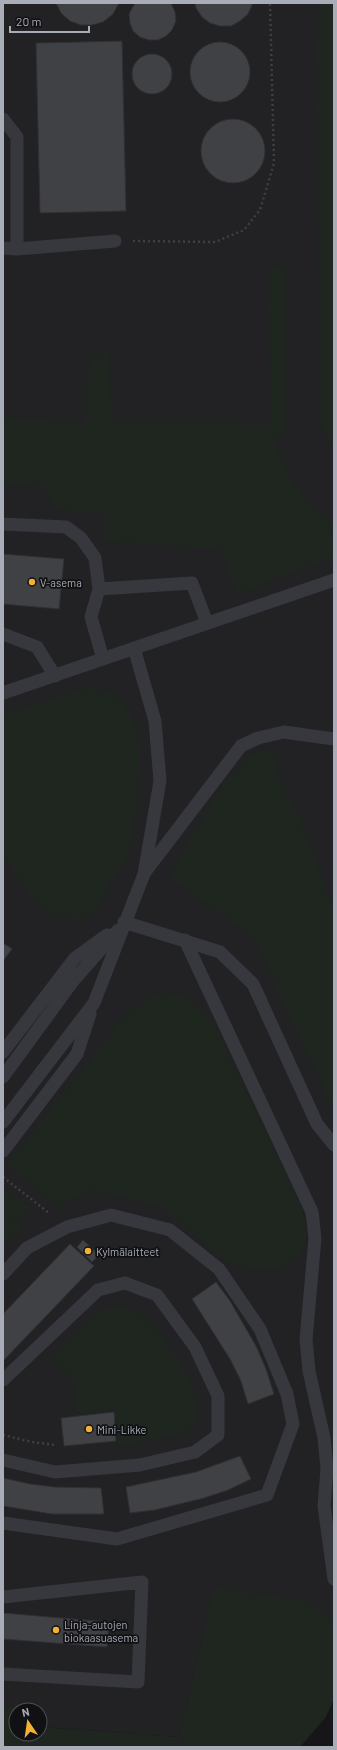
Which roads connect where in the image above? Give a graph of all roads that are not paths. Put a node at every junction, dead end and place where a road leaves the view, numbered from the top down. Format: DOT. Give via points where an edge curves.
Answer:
graph roads {
  1 [pos="3,120"];
  2 [pos="115,241"];
  3 [pos="3,248"];
  4 [pos="17,248"];
  5 [pos="3,524"];
  6 [pos="334,580"];
  7 [pos="99,588"];
  8 [pos="208,623"];
  9 [pos="3,634"];
  10 [pos="134,648"];
  11 [pos="103,659"];
  12 [pos="55,676"];
  13 [pos="3,693"];
  14 [pos="334,739"];
  15 [pos="144,874"];
  16 [pos="124,922"];
  17 [pos="185,940"];
  18 [pos="94,1003"];
  19 [pos="3,1052"];
  20 [pos="3,1077"];
  21 [pos="3,1122"];
  22 [pos="334,1145"];
  23 [pos="3,1151"];
  24 [pos="3,1274"];
  25 [pos="3,1380"];
  26 [pos="3,1460"];
  27 [pos="3,1522"];
  28 [pos="334,1579"];
  29 [pos="3,1597"];
  30 [pos="3,1674"];
  1 -- 4 [label="lane" via="17,137"];
  2 -- 4 [label="lane"];
  3 -- 4 [label="lane"];
  5 -- 7 [label="lane" via="66,527 81,538 95,558"];
  6 -- 8 [label="lane"];
  7 -- 8 [label="lane" via="192,583"];
  7 -- 11 [label="lane" via="91,617"];
  8 -- 10 [label="lane"];
  9 -- 12 [label="lane" via="36,647"];
  10 -- 11 [label="lane"];
  10 -- 15 [label="lane" via="155,722 160,781"];
  11 -- 12 [label="lane"];
  12 -- 13 [label="lane"];
  14 -- 15 [label="lane" via="284,732 258,738 241,746"];
  15 -- 16 [label="lane"];
  16 -- 17 [label="lane"];
  16 -- 18 [label="lane"];
  16 -- 19 [label="lane" via="75,958"];
  16 -- 20 [label="lane" via="74,981"];
  17 -- 22 [label="lane" via="220,952 253,984 317,1124"];
  17 -- 28 [label="lane" via="312,1212 315,1238 306,1340 309,1371 324,1438 327,1469 324,1506"];
  18 -- 21 [label="lane"];
  18 -- 23 [label="lane" via="77,1054"];
  24 -- 27 [label="lane" via="27,1248 67,1227 111,1215 170,1230 219,1269 260,1329 287,1394 293,1424 266,1495 117,1538"];
  25 -- 26 [label="lane" via="98,1290 125,1283 157,1295 195,1347 218,1396 218,1435 195,1452 140,1465 55,1472"];
  29 -- 30 [label="lane" via="142,1582 138,1682"];
}
